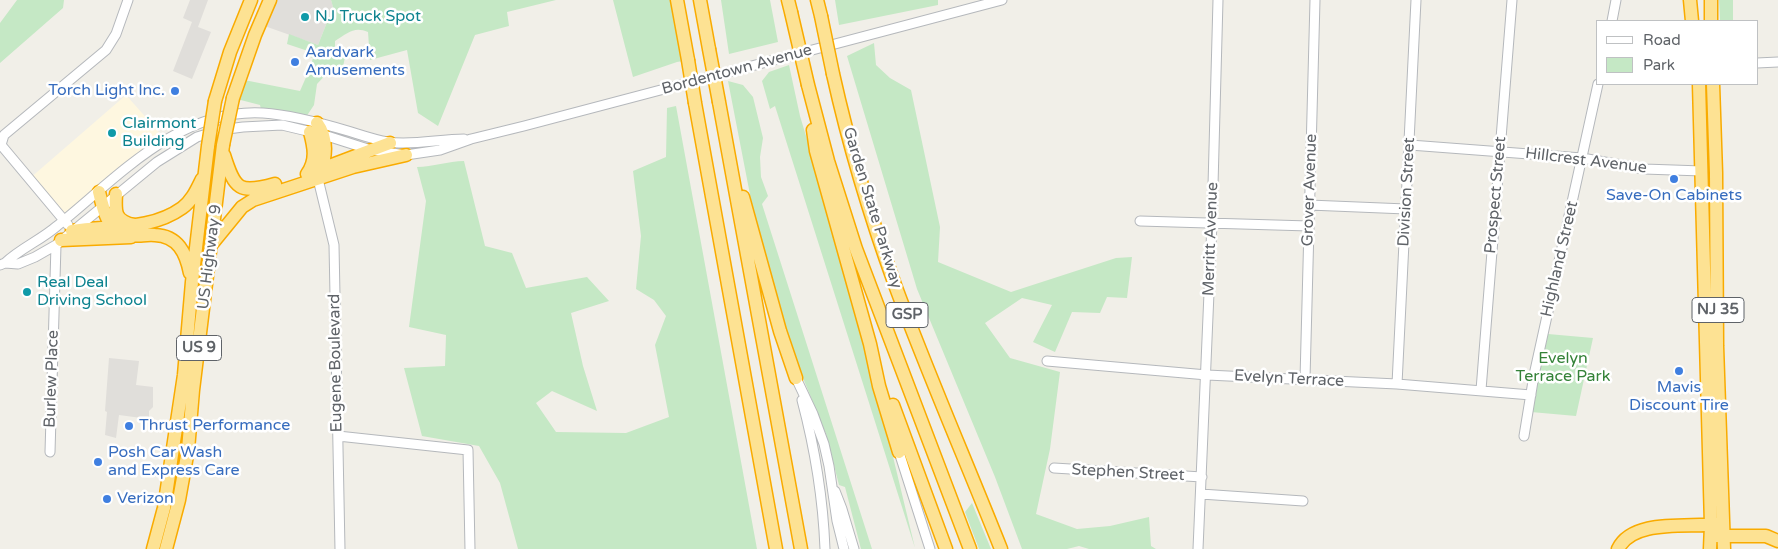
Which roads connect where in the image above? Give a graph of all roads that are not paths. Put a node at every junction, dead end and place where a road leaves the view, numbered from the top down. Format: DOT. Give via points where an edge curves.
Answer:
graph roads {
  1 [pos="128,0"];
  2 [pos="251,0"];
  3 [pos="270,0"];
  4 [pos="677,0"];
  5 [pos="700,0"];
  6 [pos="817,0"];
  7 [pos="1002,0"];
  8 [pos="1218,0"];
  9 [pos="1316,0"];
  10 [pos="1416,0"];
  11 [pos="1512,0"];
  12 [pos="1616,0"];
  13 [pos="1690,0"];
  14 [pos="1698,0"];
  15 [pos="1711,0"];
  16 [pos="789,6"];
  17 [pos="1612,20"];
  18 [pos="1692,20"];
  19 [pos="1698,20"];
  20 [pos="1711,20"];
  21 [pos="1778,62"];
  22 [pos="1758,63"];
  23 [pos="808,85"];
  24 [pos="1598,85"];
  25 [pos="1699,85"];
  26 [pos="1713,85"];
  27 [pos="1721,85"];
  28 [pos="1713,100"];
  29 [pos="314,127"];
  30 [pos="324,135"];
  31 [pos="471,138"];
  32 [pos="390,142"];
  33 [pos="1410,145"];
  34 [pos="223,148"];
  35 [pos="371,150"];
  36 [pos="1500,152"];
  37 [pos="406,155"];
  38 [pos="1582,158"];
  39 [pos="730,160"];
  40 [pos="206,170"];
  41 [pos="1702,171"];
  42 [pos="316,174"];
  43 [pos="99,192"];
  44 [pos="116,194"];
  45 [pos="102,206"];
  46 [pos="1309,206"];
  47 [pos="1406,209"];
  48 [pos="1140,221"];
  49 [pos="1212,222"];
  50 [pos="68,226"];
  51 [pos="1309,226"];
  52 [pos="114,228"];
  53 [pos="134,231"];
  54 [pos="58,243"];
  55 [pos="211,244"];
  56 [pos="3,264"];
  57 [pos="192,282"];
  58 [pos="870,344"];
  59 [pos="1047,361"];
  60 [pos="1206,375"];
  61 [pos="796,378"];
  62 [pos="1305,379"];
  63 [pos="1397,384"];
  64 [pos="1481,390"];
  65 [pos="1531,395"];
  66 [pos="338,436"];
  67 [pos="1524,436"];
  68 [pos="50,452"];
  69 [pos="899,452"];
  70 [pos="1054,468"];
  71 [pos="1202,477"];
  72 [pos="831,481"];
  73 [pos="1201,494"];
  74 [pos="1303,501"];
  75 [pos="1714,536"];
  76 [pos="1778,541"];
  77 [pos="153,549"];
  78 [pos="166,549"];
  79 [pos="340,549"];
  80 [pos="470,549"];
  81 [pos="776,549"];
  82 [pos="801,549"];
  83 [pos="825,549"];
  84 [pos="844,549"];
  85 [pos="854,549"];
  86 [pos="930,549"];
  87 [pos="946,549"];
  88 [pos="970,549"];
  89 [pos="1001,549"];
  90 [pos="1198,549"];
  91 [pos="1618,549"];
  92 [pos="1724,549"];
  1 -- 50 [label="street" via="116,34 106,50 2,140 1,145"];
  2 -- 40 [label="highway, US Highway 9 / US 9, bridge" via="215,101"];
  3 -- 34 [label="highway, US Highway 9 / US 9, bridge" via="254,35 233,98"];
  4 -- 81 [label="highway, bridge"];
  5 -- 39 [label="highway, bridge"];
  6 -- 89 [label="highway, Garden State Parkway / GSP, bridge" via="857,168 885,256"];
  7 -- 31 [label="street, Bordentown Avenue"];
  8 -- 49 [label="street, Merritt Avenue"];
  9 -- 46 [label="street, Grover Avenue"];
  10 -- 33 [label="street, Division Street"];
  11 -- 36 [label="street, Prospect Street"];
  12 -- 17 [label="street"];
  13 -- 18 [label="highway"];
  14 -- 19 [label="highway"];
  15 -- 20 [label="highway"];
  16 -- 23 [label="highway, Garden State Parkway / GSP, bridge"];
  21 -- 22 [label="street"];
  23 -- 58 [label="highway" via="816,151"];
  23 -- 88 [label="highway, Garden State Parkway / GSP" via="859,258"];
  24 -- 38 [label="street, Highland Street"];
  25 -- 41 [label="highway, NJ 35"];
  26 -- 28 [label="highway, NJ 35"];
  27 -- 28 [label="highway"];
  28 -- 75 [label="highway, NJ 35" via="1717,346"];
  29 -- 30 [label="highway"];
  29 -- 32 [label="street, Bordentown Avenue"];
  29 -- 42 [label="highway" via="312,167"];
  29 -- 43 [label="street, Bordentown Avenue" via="262,113 221,116 190,126 154,147"];
  29 -- 44 [label="street, Bordentown Avenue" via="243,127 198,137 157,162"];
  30 -- 35 [label="street, Bordentown Avenue"];
  30 -- 42 [label="highway" via="325,148"];
  31 -- 32 [label="street, Bordentown Avenue"];
  31 -- 37 [label="street, Bordentown Avenue" via="440,150"];
  32 -- 35 [label="highway"];
  33 -- 36 [label="street, Hillcrest Avenue"];
  33 -- 47 [label="street, Division Street"];
  34 -- 42 [label="highway" via="233,180 248,190"];
  34 -- 55 [label="highway, US Highway 9 / US 9"];
  35 -- 37 [label="street, Bordentown Avenue"];
  35 -- 42 [label="highway"];
  36 -- 38 [label="street, Hillcrest Avenue"];
  36 -- 64 [label="street, Prospect Street"];
  37 -- 42 [label="highway"];
  38 -- 41 [label="street, Hillcrest Avenue" via="1644,169"];
  38 -- 65 [label="street, Highland Street"];
  39 -- 61 [label="highway" via="749,214 762,271"];
  39 -- 82 [label="highway"];
  40 -- 53 [label="highway" via="195,194 183,208"];
  40 -- 57 [label="highway, US Highway 9 / US 9"];
  41 -- 75 [label="highway, NJ 35"];
  42 -- 55 [label="highway" via="242,207"];
  42 -- 66 [label="street, Eugene Boulevard" via="334,245"];
  43 -- 45 [label="highway"];
  43 -- 50 [label="street, Bordentown Avenue"];
  44 -- 45 [label="street, Bordentown Avenue"];
  44 -- 53 [label="highway" via="117,215"];
  45 -- 50 [label="street, Bordentown Avenue"];
  45 -- 52 [label="highway"];
  46 -- 47 [label="street"];
  46 -- 51 [label="street, Grover Avenue"];
  47 -- 63 [label="street, Division Street"];
  48 -- 49 [label="street"];
  49 -- 51 [label="street"];
  49 -- 60 [label="street, Merritt Avenue"];
  50 -- 52 [label="highway"];
  50 -- 54 [label="street, Bordentown Avenue"];
  50 -- 56 [label="street, Bordentown Avenue" via="15,254"];
  51 -- 62 [label="street, Grover Avenue"];
  52 -- 53 [label="highway"];
  53 -- 54 [label="highway"];
  53 -- 57 [label="highway" via="168,237 181,246 188,260"];
  54 -- 56 [label="street, Bordentown Avenue" via="18,264"];
  54 -- 68 [label="street, Burlew Place"];
  55 -- 78 [label="highway, US Highway 9 / US 9" via="188,450 180,500"];
  57 -- 77 [label="highway, US Highway 9 / US 9" via="184,375 164,508"];
  58 -- 69 [label="highway"];
  58 -- 87 [label="highway"];
  59 -- 60 [label="street, Evelyn Terrace"];
  60 -- 62 [label="street, Evelyn Terrace"];
  60 -- 71 [label="street, Merritt Avenue"];
  61 -- 72 [label="street" via="820,433"];
  61 -- 83 [label="street" via="818,469"];
  62 -- 63 [label="street, Evelyn Terrace"];
  63 -- 64 [label="street, Evelyn Terrace"];
  64 -- 65 [label="street, Evelyn Terrace"];
  65 -- 67 [label="street, Highland Street"];
  66 -- 79 [label="street, Eugene Boulevard"];
  66 -- 80 [label="street" via="468,450"];
  69 -- 86 [label="street"];
  70 -- 71 [label="street, Stephen Street"];
  71 -- 73 [label="street, Merritt Avenue"];
  72 -- 84 [label="street"];
  72 -- 85 [label="street"];
  73 -- 74 [label="street, Stephen Street"];
  73 -- 90 [label="street"];
  75 -- 76 [label="highway" via="1766,536"];
  75 -- 91 [label="highway" via="1648,528 1626,539"];
  75 -- 92 [label="highway, NJ 35"];
}
